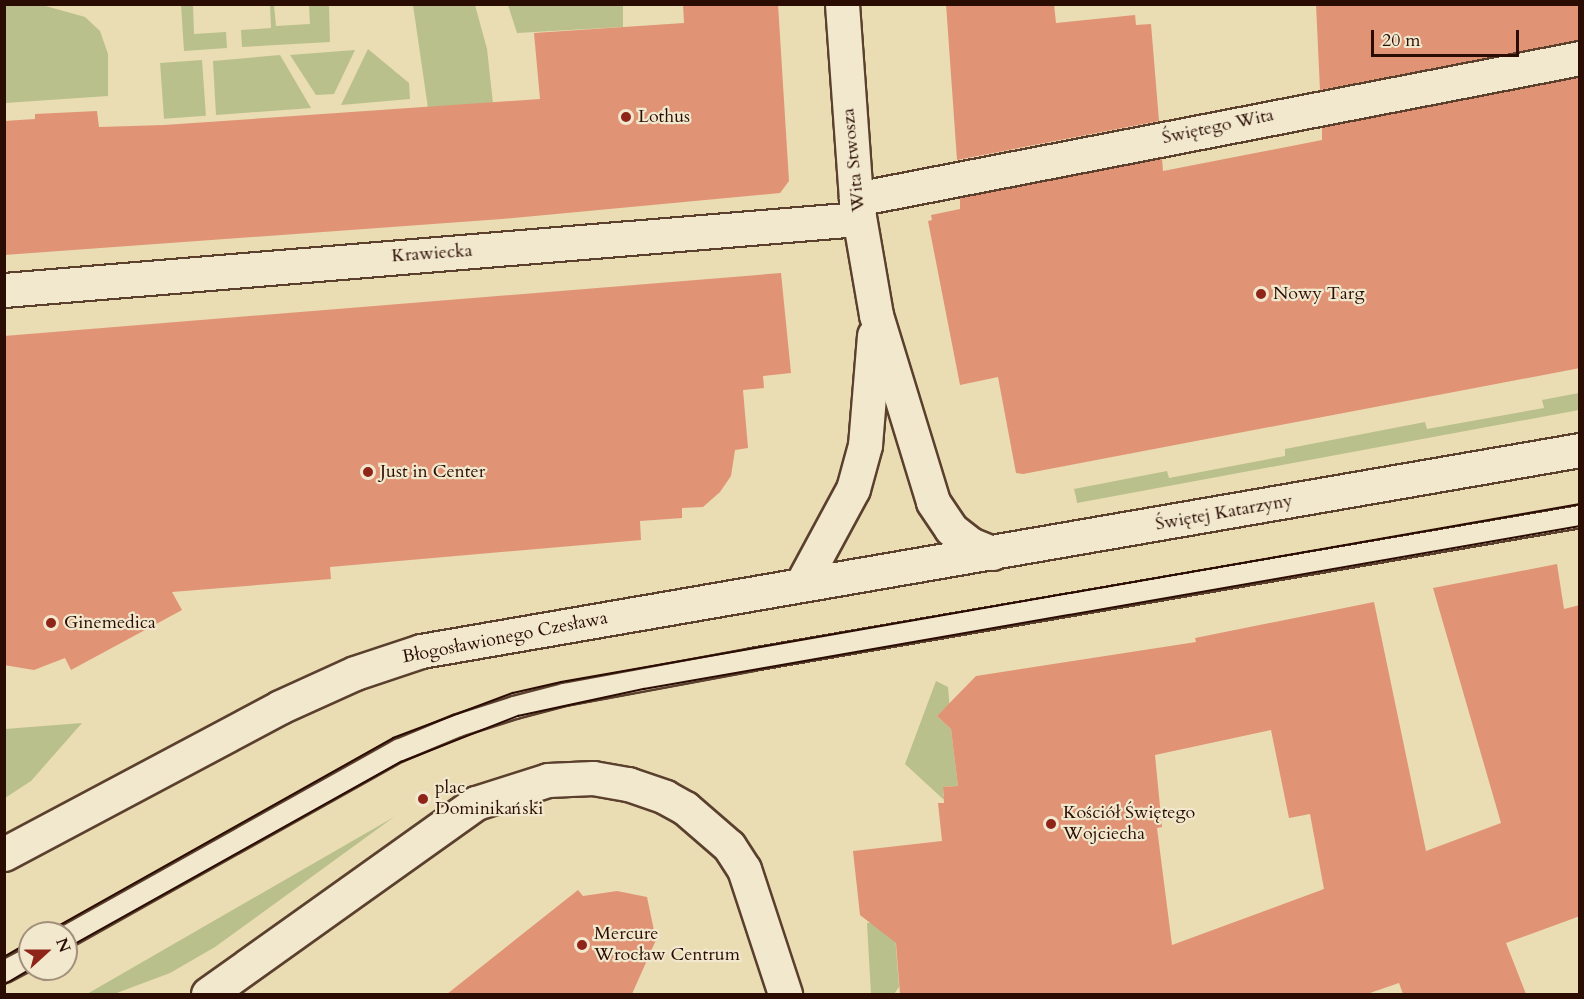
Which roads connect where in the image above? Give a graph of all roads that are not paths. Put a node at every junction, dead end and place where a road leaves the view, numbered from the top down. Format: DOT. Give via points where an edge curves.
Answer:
graph roads {
  1 [pos="842,4"];
  2 [pos="1580,58"];
  3 [pos="858,209"];
  4 [pos="4,290"];
  5 [pos="876,315"];
  6 [pos="1580,450"];
  7 [pos="1580,516"];
  8 [pos="992,553"];
  9 [pos="868,573"];
  10 [pos="801,585"];
  11 [pos="47,832"];
  12 [pos="4,842"];
  13 [pos="4,854"];
  14 [pos="78,929"];
  15 [pos="18,963"];
  16 [pos="4,971"];
  17 [pos="208,994"];
  18 [pos="785,994"];
  1 -- 3 [label="street, Wita Stwosza"];
  2 -- 3 [label="street, Świętego Wita"];
  3 -- 4 [label="street, Krawiecka"];
  3 -- 5 [label="street, Wita Stwosza"];
  5 -- 8 [label="street, Wita Stwosza" via="933,502 951,529 970,544"];
  5 -- 10 [label="street, Wita Stwosza" via="865,444 853,489"];
  6 -- 8 [label="street, Świętej Katarzyny"];
  7 -- 14 [label="lane" via="752,659 514,707 458,724 398,750"];
  8 -- 9 [label="street, Świętej Katarzyny"];
  9 -- 10 [label="street, Błogosławionego Czesława"];
  10 -- 11 [label="street, Błogosławionego Czesława" via="421,651 384,662 280,707"];
  11 -- 12 [label="street"];
  11 -- 13 [label="street, Błogosławionego Czesława"];
  15 -- 16 [label="lane"];
  17 -- 18 [label="street" via="476,803 548,780 593,778 628,784 665,797 713,831 744,869"];
}
